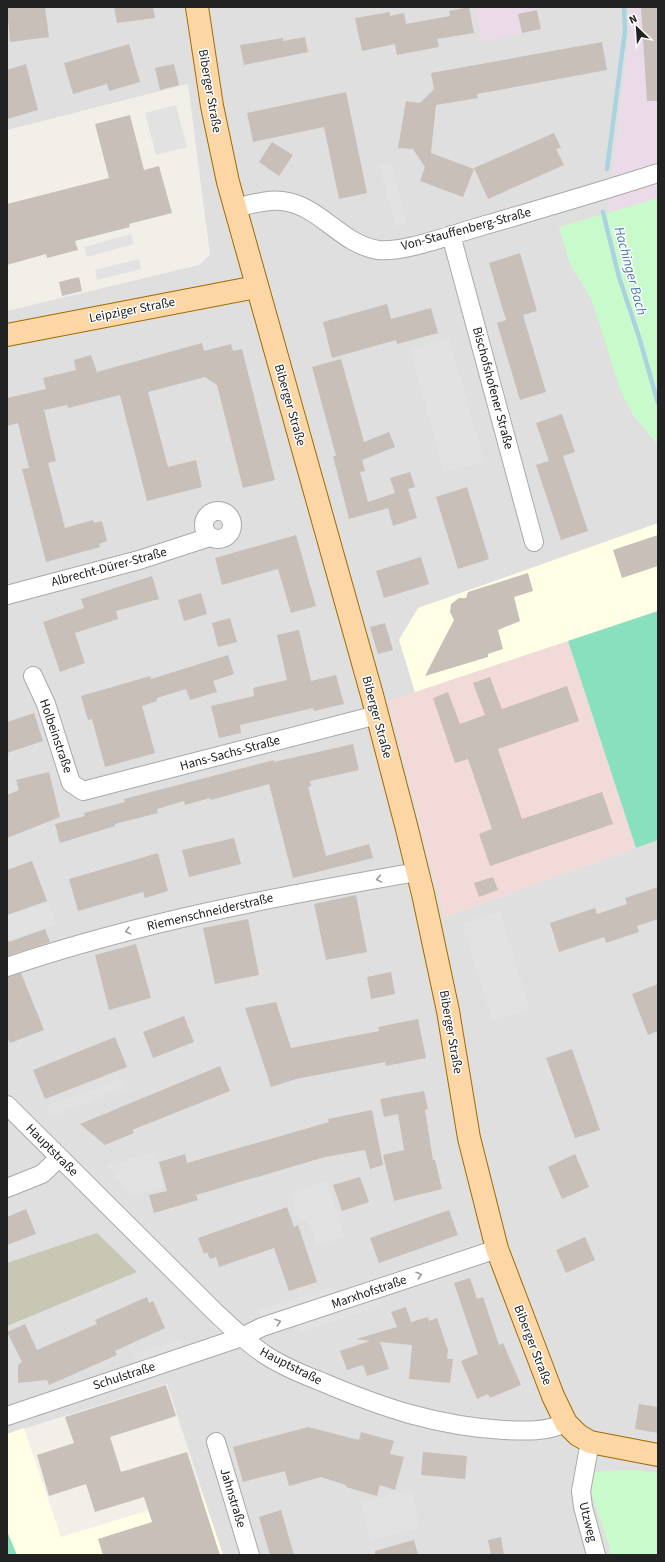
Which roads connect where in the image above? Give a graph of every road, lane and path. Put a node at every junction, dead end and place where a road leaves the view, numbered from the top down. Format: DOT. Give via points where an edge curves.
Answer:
graph roads {
  1 [pos="197,7"];
  2 [pos="658,173"];
  3 [pos="234,208"];
  4 [pos="451,235"];
  5 [pos="256,287"];
  6 [pos="7,335"];
  7 [pos="210,537"];
  8 [pos="534,542"];
  9 [pos="7,595"];
  10 [pos="33,676"];
  11 [pos="377,715"];
  12 [pos="84,791"];
  13 [pos="417,872"];
  14 [pos="7,966"];
  15 [pos="7,1105"];
  16 [pos="59,1158"];
  17 [pos="7,1188"];
  18 [pos="497,1249"];
  19 [pos="242,1337"];
  20 [pos="7,1416"];
  21 [pos="566,1423"];
  22 [pos="216,1442"];
  23 [pos="590,1442"];
  24 [pos="658,1455"];
  25 [pos="250,1555"];
  26 [pos="596,1555"];
  1 -- 3 [label="main road, Biberger Straße" via="212,106"];
  2 -- 4 [label="street, Von-Stauffenberg-Straße"];
  3 -- 4 [label="street, Von-Stauffenberg-Straße" via="281,200 292,203 313,212 345,237 379,250 397,249"];
  3 -- 5 [label="main road, Biberger Straße"];
  4 -- 8 [label="street, Bischofshofener Straße"];
  5 -- 6 [label="main road, Leipziger Straße"];
  5 -- 11 [label="main road, Biberger Straße"];
  7 -- 9 [label="street, Albrecht-Dürer-Straße" via="139,560"];
  10 -- 12 [label="street, Holbeinstraße" via="46,704 71,782"];
  11 -- 12 [label="street, Hans-Sachs-Straße"];
  11 -- 13 [label="main road, Biberger Straße"];
  13 -- 14 [label="street, Riemenschneiderstraße, one-way" via="278,897 160,923"];
  13 -- 18 [label="main road, Biberger Straße" via="448,1011 469,1138"];
  15 -- 16 [label="street, Hauptstraße"];
  16 -- 17 [label="street" via="42,1174"];
  16 -- 19 [label="street, Hauptstraße"];
  19 -- 18 [label="street, Marxhofstraße, one-way"];
  18 -- 21 [label="main road, Biberger Straße" via="553,1396"];
  19 -- 20 [label="street, Schulstraße"];
  19 -- 21 [label="street, Hauptstraße" via="268,1357 304,1374 365,1400 415,1417 480,1429 531,1432"];
  21 -- 23 [label="main road"];
  22 -- 25 [label="street, Jahnstraße"];
  23 -- 24 [label="main road"];
  23 -- 26 [label="street, Utzweg" via="581,1490 583,1508"];
}
